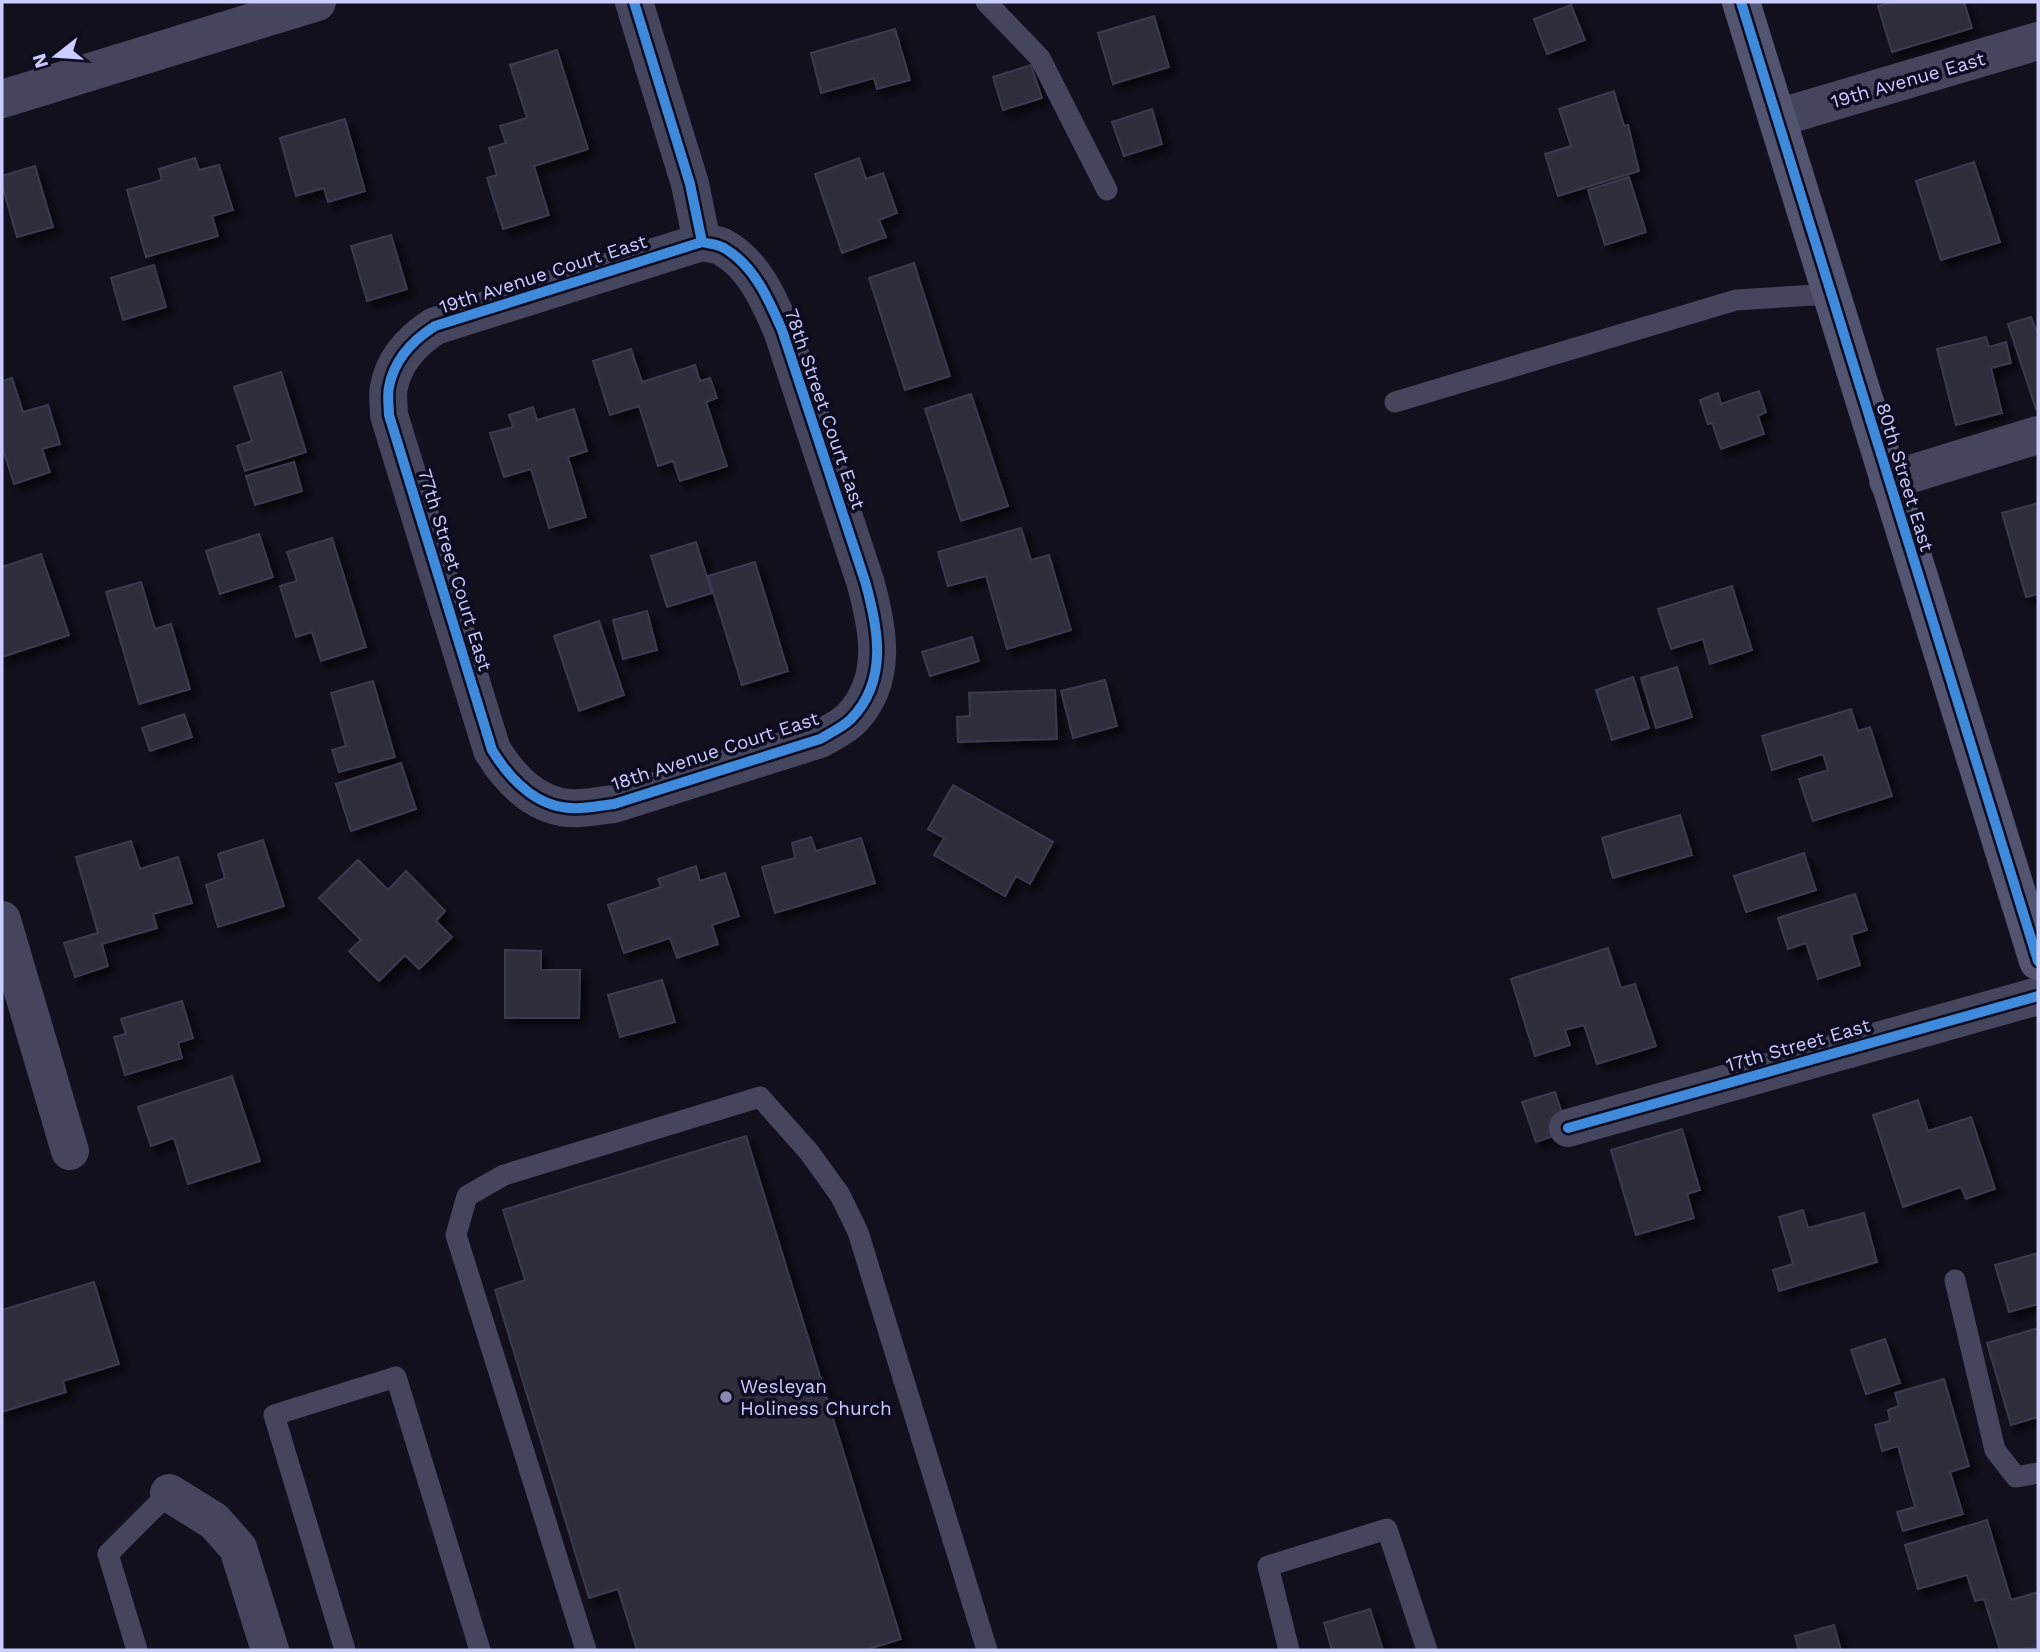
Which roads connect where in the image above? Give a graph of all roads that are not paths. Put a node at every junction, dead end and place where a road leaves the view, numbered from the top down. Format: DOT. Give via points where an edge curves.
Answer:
graph roads {
  1 [pos="634,2"];
  2 [pos="986,2"];
  3 [pos="1741,2"];
  4 [pos="303,4"];
  5 [pos="2038,41"];
  6 [pos="2,99"];
  7 [pos="1777,118"];
  8 [pos="1107,190"];
  9 [pos="702,242"];
  10 [pos="1831,295"];
  11 [pos="403,354"];
  12 [pos="1395,402"];
  13 [pos="2038,435"];
  14 [pos="1888,481"];
  15 [pos="876,657"];
  16 [pos="523,787"];
  17 [pos="2,920"];
  18 [pos="2038,961"];
  19 [pos="2038,996"];
  20 [pos="1568,1128"];
  21 [pos="70,1151"];
  22 [pos="1955,1280"];
  23 [pos="2038,1473"];
  24 [pos="169,1493"];
  25 [pos="137,1650"];
  26 [pos="270,1650"];
  27 [pos="345,1650"];
  28 [pos="480,1650"];
  29 [pos="586,1650"];
  30 [pos="987,1650"];
  31 [pos="1289,1650"];
  32 [pos="1427,1650"];
  1 -- 9 [label="street" via="690,184"];
  2 -- 8 [label="lane" via="1040,58"];
  3 -- 7 [label="street, 80th Street East"];
  4 -- 6 [label="street"];
  5 -- 7 [label="street, 19th Avenue East"];
  7 -- 10 [label="street, 80th Street East"];
  9 -- 11 [label="street, 19th Avenue Court East" via="435,326"];
  9 -- 15 [label="street, 78th Street Court East" via="723,247 751,272 782,330 865,581 876,621"];
  10 -- 12 [label="lane" via="1737,300"];
  10 -- 14 [label="street, 80th Street East"];
  11 -- 16 [label="street, 77th Street Court East" via="389,386 388,415 492,750"];
  13 -- 14 [label="street"];
  14 -- 18 [label="street, 80th Street East"];
  15 -- 16 [label="street, 18th Avenue Court East" via="872,686 858,710 820,739 614,804 578,809 556,806 535,799"];
  17 -- 21 [label="street"];
  19 -- 20 [label="street, 17th Street East"];
  22 -- 23 [label="lane" via="1995,1450 2016,1477"];
  24 -- 25 [label="lane" via="108,1554"];
  24 -- 26 [label="street" via="214,1521 238,1548"];
  27 -- 28 [label="lane" via="274,1415 396,1377"];
  29 -- 30 [label="lane" via="456,1235 467,1196 504,1175 761,1097 825,1173 858,1232"];
  31 -- 32 [label="lane" via="1268,1566 1387,1529"];
}
